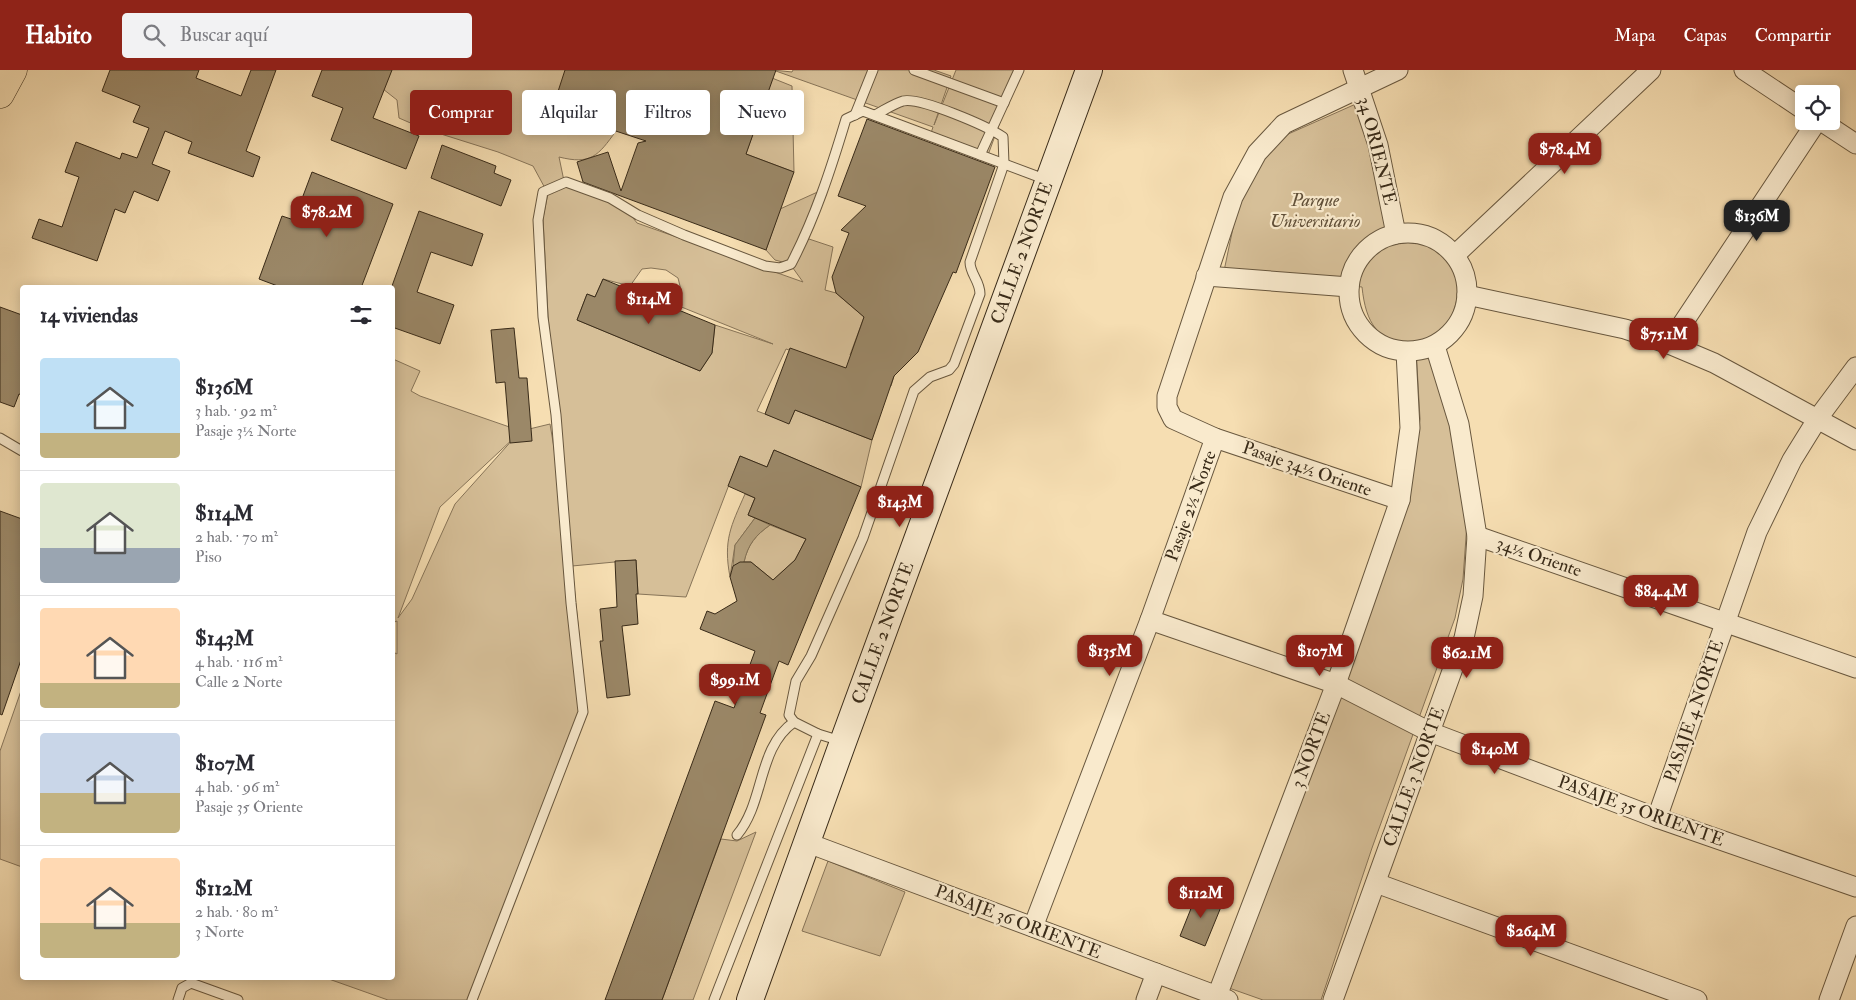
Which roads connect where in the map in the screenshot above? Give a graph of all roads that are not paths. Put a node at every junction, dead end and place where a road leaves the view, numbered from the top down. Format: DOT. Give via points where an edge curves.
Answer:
graph roads {
  1 [pos="13,70"];
  2 [pos="873,70"];
  3 [pos="914,70"];
  4 [pos="1019,70"];
  5 [pos="1089,70"];
  6 [pos="1353,70"];
  7 [pos="1398,70"];
  8 [pos="1651,70"];
  9 [pos="1744,70"];
  10 [pos="1361,89"];
  11 [pos="0,94"];
  12 [pos="1004,103"];
  13 [pos="1795,104"];
  14 [pos="855,115"];
  15 [pos="875,115"];
  16 [pos="992,129"];
  17 [pos="1811,130"];
  18 [pos="1835,130"];
  19 [pos="1856,144"];
  20 [pos="980,155"];
  21 [pos="1004,164"];
  22 [pos="1049,180"];
  23 [pos="1396,234"];
  24 [pos="1455,255"];
  25 [pos="1206,276"];
  26 [pos="1348,286"];
  27 [pos="1467,294"];
  28 [pos="1669,344"];
  29 [pos="1435,346"];
  30 [pos="1406,352"];
  31 [pos="1856,366"];
  32 [pos="1818,418"];
  33 [pos="0,438"];
  34 [pos="1215,438"];
  35 [pos="1856,440"];
  36 [pos="20,450"];
  37 [pos="1400,500"];
  38 [pos="1477,536"];
  39 [pos="1150,620"];
  40 [pos="1724,621"];
  41 [pos="1856,668"];
  42 [pos="1336,684"];
  43 [pos="794,722"];
  44 [pos="1430,732"];
  45 [pos="818,734"];
  46 [pos="842,742"];
  47 [pos="1657,818"];
  48 [pos="737,835"];
  49 [pos="808,843"];
  50 [pos="1376,883"];
  51 [pos="1856,887"];
  52 [pos="1856,926"];
  53 [pos="1033,927"];
  54 [pos="1156,973"];
  55 [pos="1222,998"];
  56 [pos="178,1000"];
  57 [pos="238,1000"];
  58 [pos="472,1000"];
  59 [pos="714,1000"];
  60 [pos="750,1000"];
  61 [pos="1146,1000"];
  62 [pos="1333,1000"];
  63 [pos="1697,1000"];
  64 [pos="1829,1000"];
  1 -- 11 [label="highway"];
  2 -- 14 [label="lane"];
  3 -- 12 [label="lane"];
  4 -- 12 [label="lane"];
  5 -- 22 [label="main road, CALLE 2 NORTE"];
  6 -- 10 [label="street, 34 ORIENTE"];
  7 -- 10 [label="street, Pasaje 2½ Norte"];
  8 -- 24 [label="street"];
  9 -- 13 [label="street"];
  10 -- 23 [label="street, 34 ORIENTE" via="1378,145"];
  10 -- 25 [label="street, Pasaje 2½ Norte" via="1284,124 1257,152 1233,197"];
  12 -- 16 [label="lane"];
  14 -- 15 [label="lane" via="863,110"];
  14 -- 58 [label="lane" via="846,119 832,167 804,239 791,264 780,268 765,266 684,235 610,198 566,182 543,192 538,220 543,317 556,415 571,603 584,712"];
  15 -- 16 [label="lane" via="903,101 919,102"];
  15 -- 20 [label="lane"];
  16 -- 20 [label="lane"];
  16 -- 21 [label="lane" via="1003,137"];
  17 -- 28 [label="street"];
  18 -- 19 [label="street"];
  20 -- 21 [label="lane"];
  21 -- 22 [label="lane"];
  21 -- 43 [label="lane" via="970,262 970,270 979,282 979,300 952,367 930,377 914,391 863,538 811,656 796,681 789,715"];
  22 -- 46 [label="main road, CALLE 2 NORTE"];
  23 -- 24 [label="street" via="1410,232 1433,238"];
  23 -- 26 [label="street" via="1378,240 1363,252 1353,268"];
  24 -- 27 [label="street" via="1465,276"];
  25 -- 26 [label="street"];
  25 -- 34 [label="street, Pasaje 2½ Norte" via="1167,396 1167,407 1172,419"];
  26 -- 30 [label="street" via="1351,311 1360,327 1374,342 1390,350"];
  27 -- 28 [label="street" via="1625,329"];
  27 -- 29 [label="street" via="1457,327"];
  28 -- 32 [label="street" via="1714,363"];
  29 -- 30 [label="street"];
  29 -- 38 [label="street, CALLE 3 NORTE" via="1459,424"];
  30 -- 37 [label="street, 3 NORTE" via="1410,428"];
  31 -- 32 [label="street, PASAJE 4 NORTE"];
  32 -- 35 [label="street"];
  32 -- 40 [label="street, PASAJE 4 NORTE" via="1792,460 1757,532"];
  33 -- 36 [label="lane"];
  34 -- 37 [label="street, Pasaje 34½ Oriente"];
  34 -- 39 [label="street, Pasaje 2½ Norte"];
  37 -- 42 [label="street, 3 NORTE"];
  38 -- 40 [label="street, 34½ Oriente"];
  38 -- 44 [label="street, CALLE 3 NORTE" via="1472,596 1464,638"];
  39 -- 42 [label="street, PASAJE 35 ORIENTE"];
  39 -- 53 [label="street, Pasaje 2½ Norte"];
  40 -- 41 [label="street, 34½ Oriente"];
  40 -- 47 [label="street, PASAJE 4 NORTE"];
  42 -- 44 [label="street, PASAJE 35 ORIENTE"];
  42 -- 55 [label="street, 3 NORTE"];
  43 -- 45 [label="lane"];
  43 -- 48 [label="lane" via="777,736 752,809"];
  44 -- 47 [label="street, PASAJE 35 ORIENTE"];
  44 -- 50 [label="street, CALLE 3 NORTE"];
  45 -- 46 [label="lane"];
  45 -- 59 [label="lane"];
  46 -- 49 [label="main road, CALLE 2 NORTE"];
  47 -- 51 [label="street, PASAJE 35 ORIENTE"];
  49 -- 53 [label="street, PASAJE 36 ORIENTE"];
  49 -- 60 [label="main road, CALLE 2 NORTE"];
  50 -- 62 [label="street, CALLE 3 NORTE"];
  50 -- 63 [label="street"];
  52 -- 64 [label="street"];
  53 -- 54 [label="street, PASAJE 36 ORIENTE"];
  54 -- 55 [label="street, PASAJE 36 ORIENTE"];
  54 -- 61 [label="street"];
  56 -- 57 [label="lane" via="182,988 191,983"];
}
